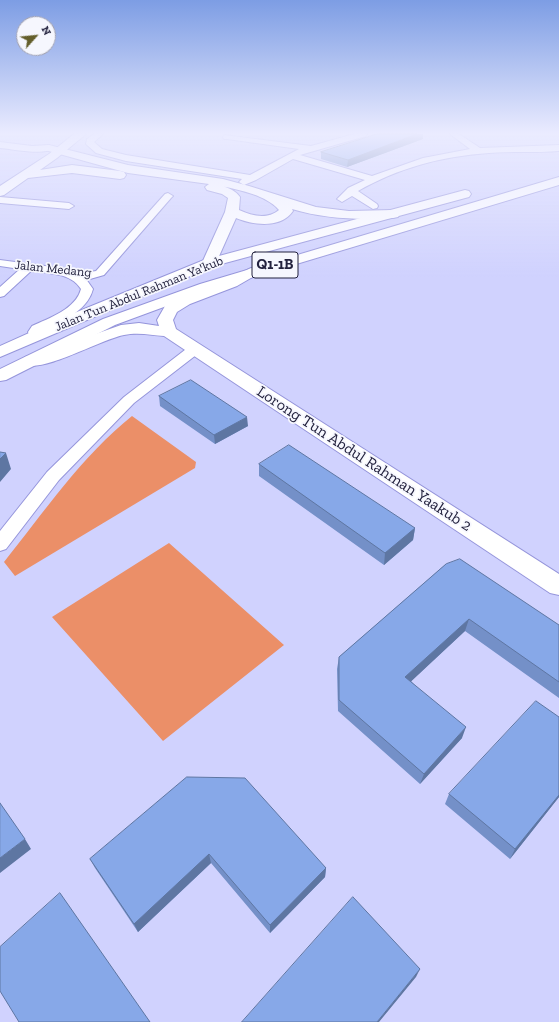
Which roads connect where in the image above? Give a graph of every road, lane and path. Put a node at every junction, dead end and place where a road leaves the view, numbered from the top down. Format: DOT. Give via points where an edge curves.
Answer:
graph roads {
  1 [pos="14,182"];
  2 [pos="170,182"];
  3 [pos="215,182"];
  4 [pos="246,182"];
  5 [pos="368,182"];
  6 [pos="559,182"];
  7 [pos="237,186"];
  8 [pos="351,190"];
  9 [pos="476,191"];
  10 [pos="0,192"];
  11 [pos="168,196"];
  12 [pos="342,199"];
  13 [pos="0,200"];
  14 [pos="277,200"];
  15 [pos="69,206"];
  16 [pos="373,206"];
  17 [pos="232,212"];
  18 [pos="393,214"];
  19 [pos="0,263"];
  20 [pos="209,263"];
  21 [pos="29,267"];
  22 [pos="61,271"];
  23 [pos="251,272"];
  24 [pos="0,293"];
  25 [pos="169,332"];
  26 [pos="35,335"];
  27 [pos="195,349"];
  28 [pos="0,352"];
  29 [pos="25,363"];
  30 [pos="0,376"];
  31 [pos="0,544"];
  32 [pos="559,586"];
  1 -- 10 [label="main road"];
  2 -- 17 [label="main road" via="217,188 234,197"];
  3 -- 7 [label="main road"];
  4 -- 7 [label="street"];
  5 -- 8 [label="street"];
  6 -- 23 [label="main road, Jalan Tun Abdul Rahman Ya'kub / Q1-1B"];
  7 -- 14 [label="main road"];
  8 -- 12 [label="street"];
  8 -- 16 [label="street"];
  9 -- 18 [label="main road, Jalan Tun Abdul Rahman Ya'kub"];
  11 -- 22 [label="street, Jalan Medang" via="100,273 90,276"];
  13 -- 15 [label="street"];
  14 -- 17 [label="main road" via="287,211 281,217 255,221"];
  14 -- 18 [label="main road" via="306,209 336,214"];
  17 -- 20 [label="main road"];
  18 -- 20 [label="main road, Jalan Tun Abdul Rahman Ya'kub"];
  19 -- 21 [label="street, Jalan Medang"];
  20 -- 26 [label="main road, Jalan Tun Abdul Rahman Ya'kub"];
  21 -- 22 [label="street, Jalan Medang"];
  21 -- 24 [label="street"];
  22 -- 26 [label="street" via="77,277 87,289 87,296 78,305 37,329"];
  23 -- 25 [label="main road" via="232,283 184,301 171,309 165,320"];
  23 -- 29 [label="main road, Jalan Tun Abdul Rahman Ya'kub / Q1-1B" via="109,322"];
  25 -- 27 [label="main road, Lorong Tun Abdul Rahman Yaakub 2"];
  25 -- 29 [label="main road" via="139,328 121,330"];
  26 -- 28 [label="main road, Jalan Tun Abdul Rahman Ya'kub"];
  27 -- 31 [label="street" via="129,400 53,476"];
  27 -- 32 [label="main road, Lorong Tun Abdul Rahman Yaakub 2"];
  29 -- 30 [label="main road, Jalan Tun Abdul Rahman Ya'kub / Q1-1B"];
}
